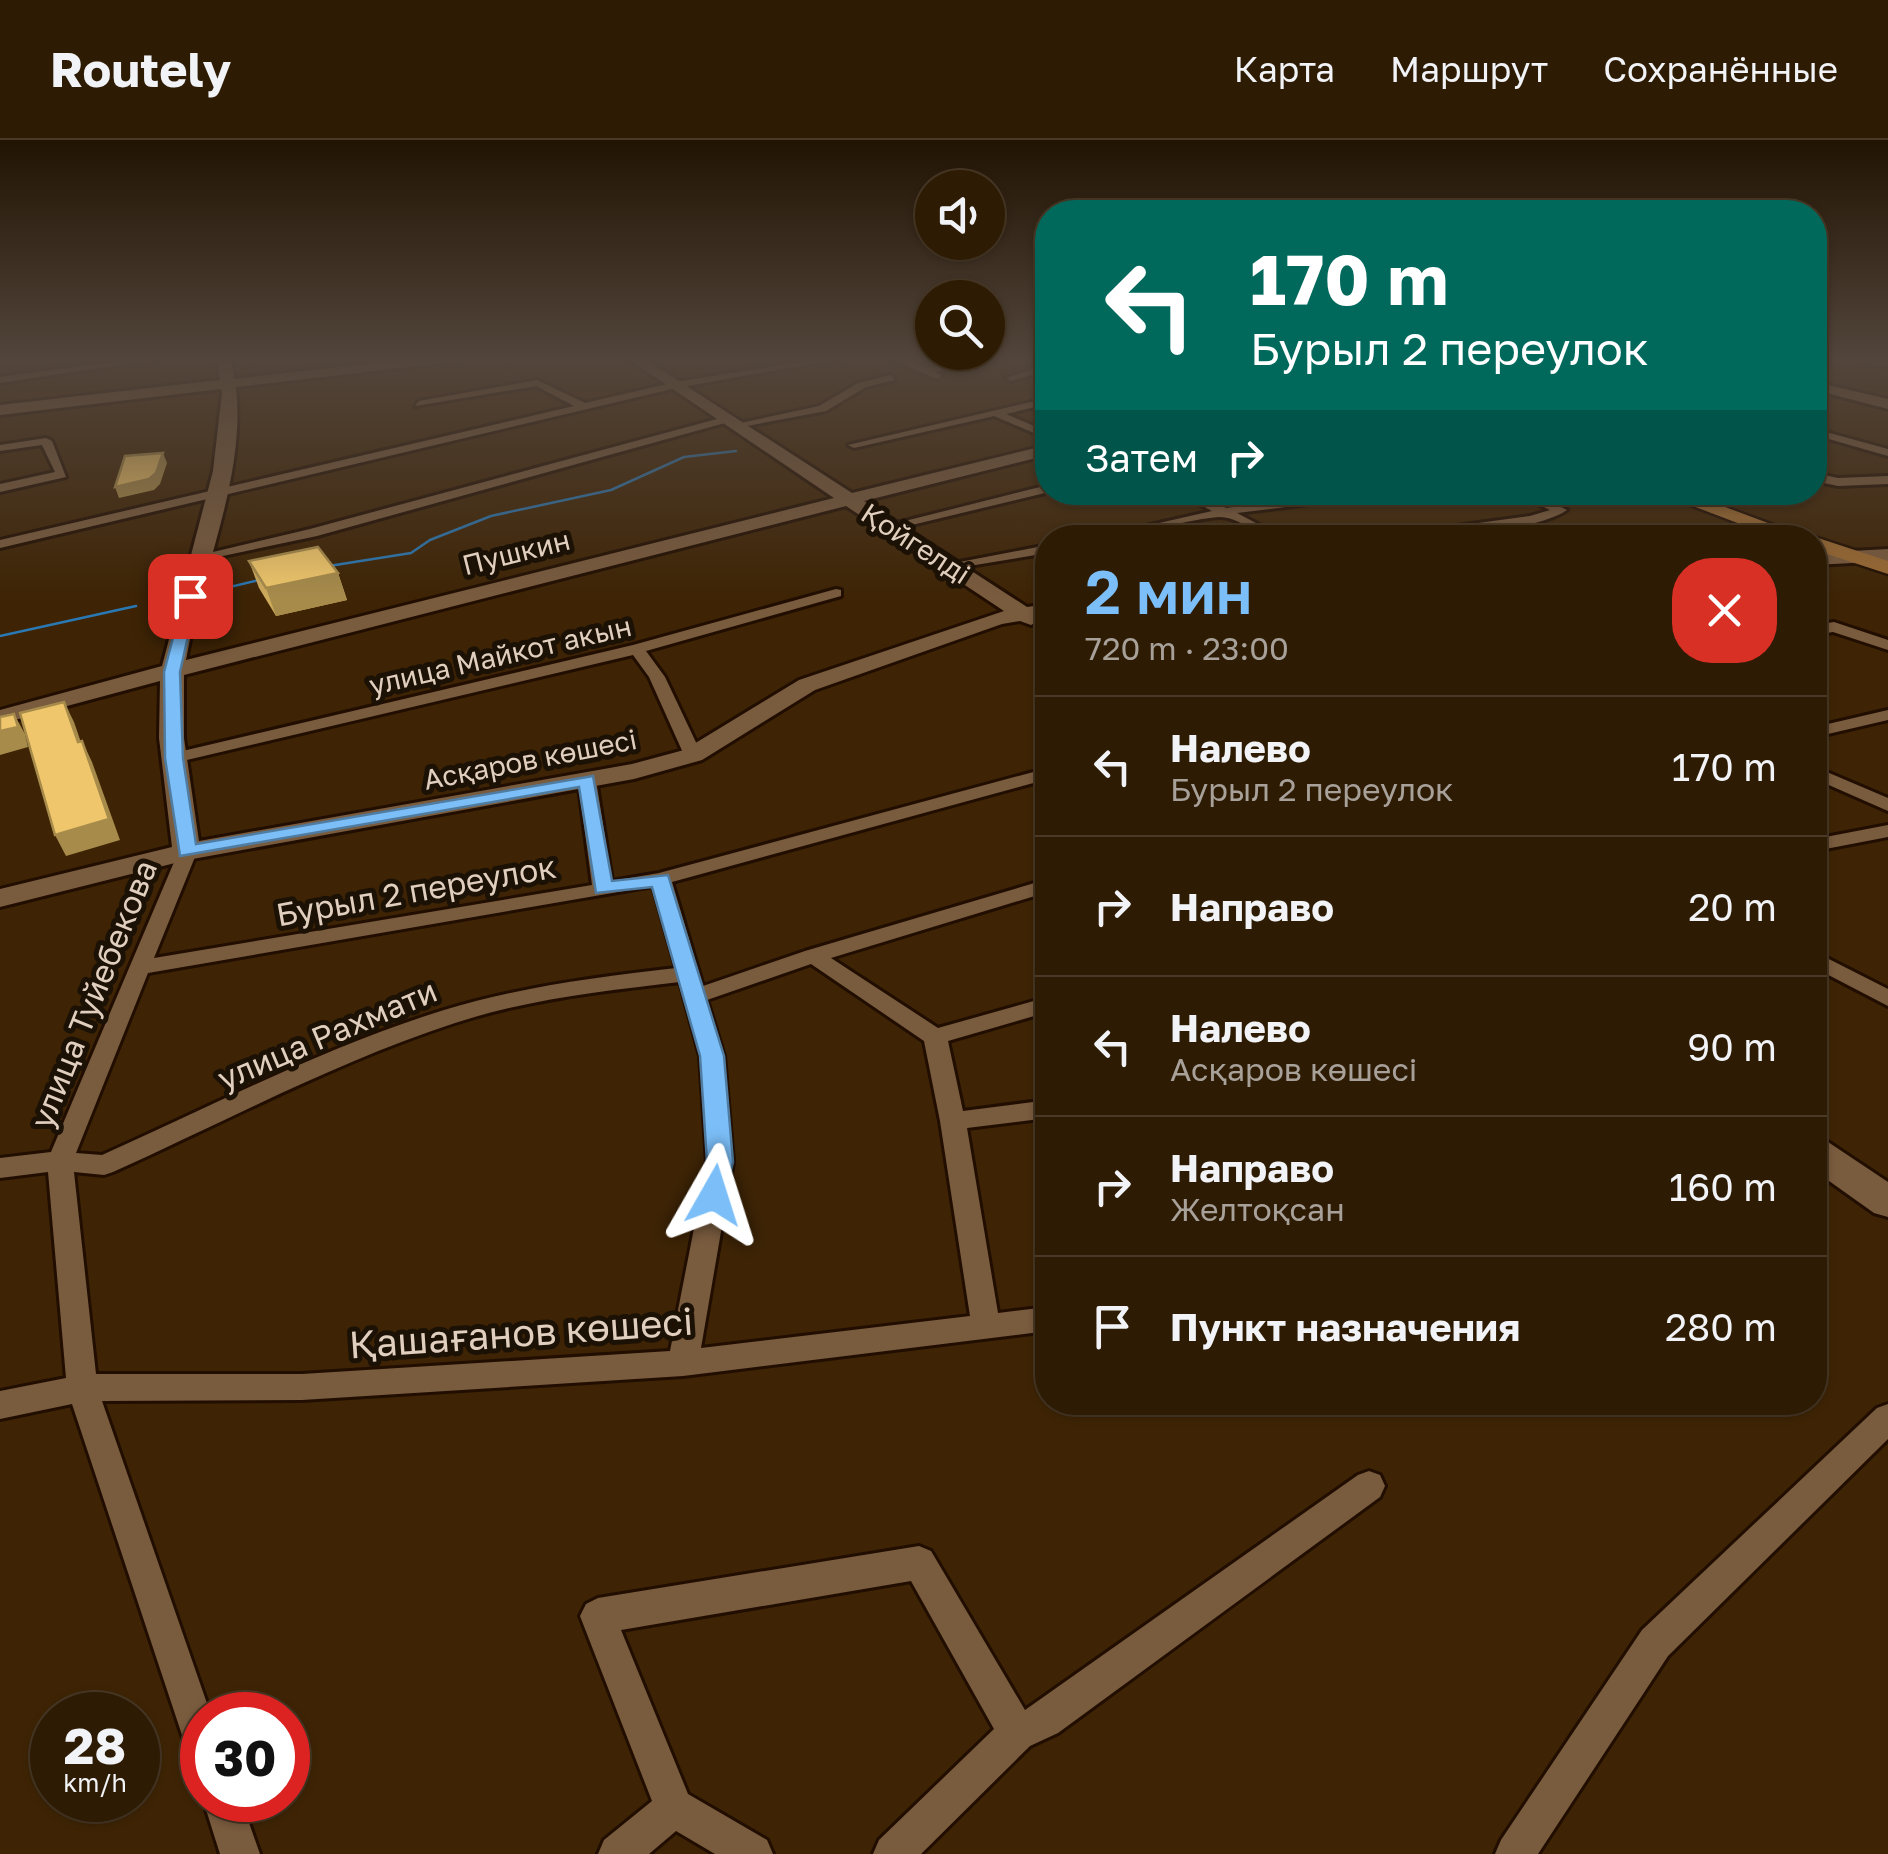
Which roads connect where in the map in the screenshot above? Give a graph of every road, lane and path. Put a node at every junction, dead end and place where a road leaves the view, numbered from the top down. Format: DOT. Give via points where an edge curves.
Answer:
graph roads {
  1 [pos="226,438"];
  2 [pos="448,438"];
  3 [pos="672,438"];
  4 [pos="756,438"];
  5 [pos="887,438"];
  6 [pos="1836,438"];
  7 [pos="854,446"];
  8 [pos="0,448"];
  9 [pos="1035,453"];
  10 [pos="1888,453"];
  11 [pos="1827,479"];
  12 [pos="1888,480"];
  13 [pos="0,488"];
  14 [pos="1035,492"];
  15 [pos="214,494"];
  16 [pos="850,500"];
  17 [pos="1208,505"];
  18 [pos="1273,505"];
  19 [pos="1550,505"];
  20 [pos="1702,505"];
  21 [pos="1220,511"];
  22 [pos="1157,525"];
  23 [pos="1250,525"];
  24 [pos="1488,525"];
  25 [pos="1760,525"];
  26 [pos="891,526"];
  27 [pos="0,544"];
  28 [pos="1827,547"];
  29 [pos="1035,551"];
  30 [pos="1888,555"];
  31 [pos="199,557"];
  32 [pos="1856,557"];
  33 [pos="1827,558"];
  34 [pos="951,565"];
  35 [pos="1888,568"];
  36 [pos="836,593"];
  37 [pos="1035,611"];
  38 [pos="1035,612"];
  39 [pos="1827,628"];
  40 [pos="1888,644"];
  41 [pos="637,648"];
  42 [pos="172,672"];
  43 [pos="1888,716"];
  44 [pos="0,717"];
  45 [pos="1827,729"];
  46 [pos="693,754"];
  47 [pos="174,758"];
  48 [pos="1035,777"];
  49 [pos="1827,777"];
  50 [pos="587,780"];
  51 [pos="1888,805"];
  52 [pos="1888,831"];
  53 [pos="1827,843"];
  54 [pos="187,852"];
  55 [pos="660,879"];
  56 [pos="603,889"];
  57 [pos="1035,889"];
  58 [pos="0,898"];
  59 [pos="813,956"];
  60 [pos="1827,965"];
  61 [pos="142,967"];
  62 [pos="692,985"];
  63 [pos="1888,999"];
  64 [pos="1035,1008"];
  65 [pos="936,1038"];
  66 [pos="1035,1111"];
  67 [pos="953,1120"];
  68 [pos="1827,1160"];
  69 [pos="60,1161"];
  70 [pos="0,1168"];
  71 [pos="1888,1202"];
  72 [pos="1035,1320"];
  73 [pos="986,1326"];
  74 [pos="682,1362"];
  75 [pos="82,1388"];
  76 [pos="0,1405"];
  77 [pos="1888,1418"];
  78 [pos="1369,1486"];
  79 [pos="185,1692"];
  80 [pos="1017,1733"];
  81 [pos="674,1808"];
  82 [pos="229,1822"];
  83 [pos="240,1854"];
  84 [pos="618,1854"];
  85 [pos="753,1854"];
  86 [pos="893,1854"];
  87 [pos="1515,1854"];
  1 -- 15 [label="street"];
  2 -- 15 [label="street"];
  3 -- 31 [label="street"];
  4 -- 16 [label="street, Қойгелді"];
  5 -- 7 [label="street"];
  6 -- 10 [label="street"];
  8 -- 13 [label="street" via="43,440 62,474"];
  9 -- 16 [label="street, Пушкин"];
  11 -- 12 [label="street"];
  14 -- 26 [label="street"];
  15 -- 27 [label="street"];
  15 -- 31 [label="street"];
  16 -- 26 [label="street, Қойгелді"];
  16 -- 42 [label="street, Пушкин"];
  17 -- 21 [label="street"];
  18 -- 21 [label="street"];
  19 -- 24 [label="street" via="1561,510"];
  20 -- 25 [label="main road"];
  21 -- 22 [label="street"];
  21 -- 23 [label="street"];
  26 -- 34 [label="street, Қойгелді"];
  28 -- 32 [label="main road"];
  29 -- 34 [label="street"];
  30 -- 32 [label="street"];
  31 -- 42 [label="street"];
  32 -- 33 [label="street"];
  32 -- 35 [label="main road"];
  34 -- 37 [label="street, Қойгелді"];
  36 -- 41 [label="street, улица Майкот акын"];
  38 -- 46 [label="street, Асқаров көшесі" via="998,618 806,685"];
  39 -- 40 [label="street"];
  41 -- 46 [label="street"];
  41 -- 47 [label="street, улица Майкот акын"];
  42 -- 44 [label="street, Пушкин"];
  42 -- 47 [label="street"];
  43 -- 45 [label="street"];
  46 -- 50 [label="street, Асқаров көшесі"];
  47 -- 54 [label="street"];
  48 -- 55 [label="street, Бурыл 2 переулок"];
  49 -- 51 [label="street"];
  50 -- 54 [label="street, Асқаров көшесі"];
  50 -- 56 [label="street"];
  52 -- 53 [label="street"];
  54 -- 58 [label="street, Асқаров көшесі"];
  54 -- 61 [label="street, улица Туйебекова"];
  55 -- 56 [label="street, Бурыл 2 переулок"];
  55 -- 62 [label="street"];
  56 -- 61 [label="street, Бурыл 2 переулок"];
  57 -- 59 [label="street"];
  59 -- 62 [label="street, улица Рахмати"];
  59 -- 65 [label="street"];
  60 -- 63 [label="street"];
  61 -- 69 [label="street, улица Туйебекова"];
  62 -- 69 [label="street, улица Рахмати" via="560,989 452,1016 104,1165"];
  62 -- 74 [label="street" via="712,1056 720,1162"];
  64 -- 65 [label="street"];
  65 -- 67 [label="street"];
  66 -- 67 [label="street"];
  67 -- 73 [label="street"];
  68 -- 71 [label="street"];
  69 -- 70 [label="street, улица Туйебекова"];
  69 -- 75 [label="street, улица Туйебекова"];
  72 -- 73 [label="street, Қашағанов көшесі"];
  73 -- 74 [label="street, Қашағанов көшесі"];
  74 -- 75 [label="street, Қашағанов көшесі" via="302,1388"];
  75 -- 76 [label="street, Қашағанов көшесі"];
  75 -- 79 [label="street, улица Туйебекова"];
  77 -- 87 [label="street" via="1655,1643"];
  78 -- 80 [label="street" via="1045,1720"];
  80 -- 81 [label="street" via="920,1563 598,1616"];
  80 -- 86 [label="street"];
  81 -- 84 [label="street"];
  81 -- 85 [label="street"];
  82 -- 83 [label="street"];
}
